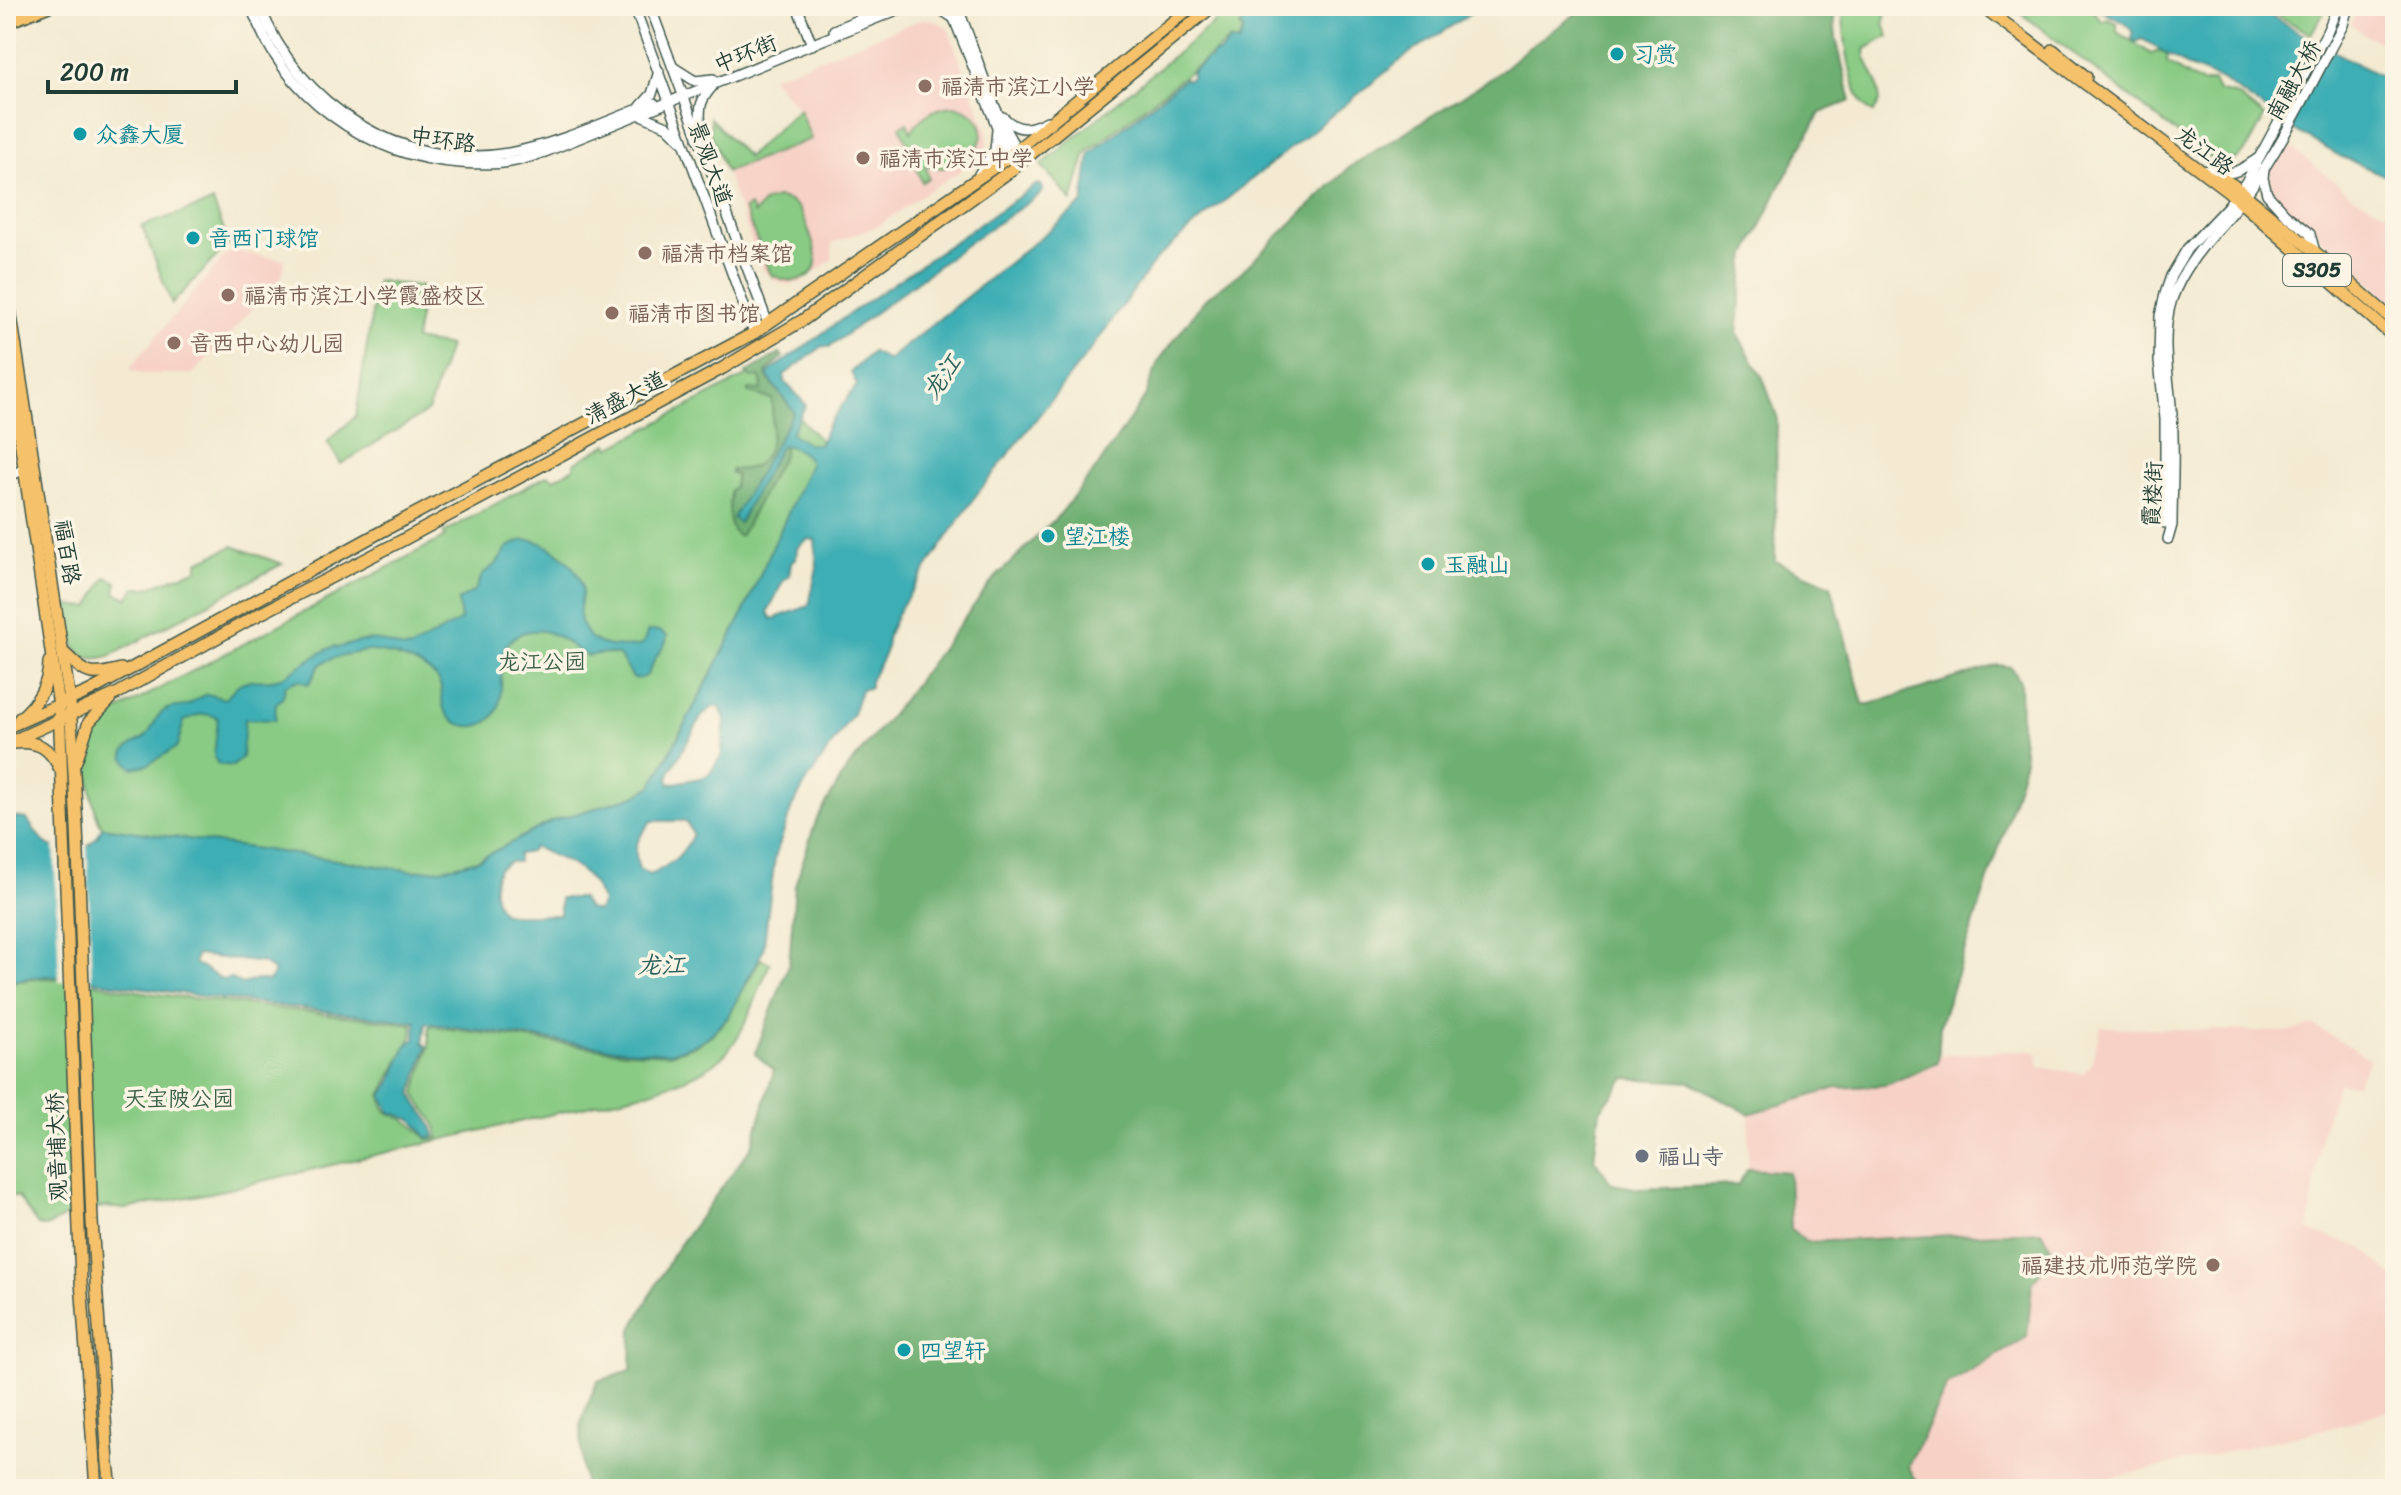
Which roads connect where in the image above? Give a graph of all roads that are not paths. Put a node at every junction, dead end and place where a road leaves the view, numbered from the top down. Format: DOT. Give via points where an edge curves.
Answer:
graph roads {
  1 [pos="20,6"];
  2 [pos="49,6"];
  3 [pos="251,6"];
  4 [pos="260,6"];
  5 [pos="634,6"];
  6 [pos="650,6"];
  7 [pos="797,6"];
  8 [pos="910,6"];
  9 [pos="935,6"];
  10 [pos="949,6"];
  11 [pos="957,6"];
  12 [pos="965,6"];
  13 [pos="1192,6"];
  14 [pos="1213,6"];
  15 [pos="1982,6"];
  16 [pos="1995,6"];
  17 [pos="2338,6"];
  18 [pos="2348,6"];
  19 [pos="894,8"];
  20 [pos="6,11"];
  21 [pos="960,21"];
  22 [pos="10,23"];
  23 [pos="2332,35"];
  24 [pos="811,43"];
  25 [pos="664,44"];
  26 [pos="651,49"];
  27 [pos="672,66"];
  28 [pos="659,71"];
  29 [pos="714,82"];
  30 [pos="682,94"];
  31 [pos="669,100"];
  32 [pos="640,112"];
  33 [pos="998,112"];
  34 [pos="1061,114"];
  35 [pos="997,126"];
  36 [pos="694,128"];
  37 [pos="682,138"];
  38 [pos="698,139"];
  39 [pos="1018,157"];
  40 [pos="2262,161"];
  41 [pos="2207,170"];
  42 [pos="971,183"];
  43 [pos="2240,196"];
  44 [pos="2315,252"];
  45 [pos="6,283"];
  46 [pos="2395,322"];
  47 [pos="768,324"];
  48 [pos="754,333"];
  49 [pos="2395,338"];
  50 [pos="6,344"];
  51 [pos="29,464"];
  52 [pos="6,475"];
  53 [pos="48,622"];
  54 [pos="63,652"];
  55 [pos="151,657"];
  56 [pos="118,693"];
  57 [pos="64,704"];
  58 [pos="65,718"];
  59 [pos="6,728"];
  60 [pos="6,745"];
  61 [pos="62,772"];
  62 [pos="74,778"];
  63 [pos="77,827"];
  64 [pos="63,828"];
  65 [pos="96,1489"];
  66 [pos="111,1489"];
  1 -- 20 [label="main road"];
  2 -- 22 [label="main road"];
  3 -- 32 [label="street, 中环路" via="284,69 327,113 350,130 413,156 509,162"];
  4 -- 32 [label="street, 中环路" via="290,64 330,105 378,135 413,149 445,155 508,153"];
  5 -- 26 [label="street, 景观大道"];
  6 -- 25 [label="street, 景观大道"];
  7 -- 24 [label="street"];
  8 -- 19 [label="street, 中环街"];
  9 -- 21 [label="street"];
  10 -- 21 [label="street"];
  11 -- 21 [label="street"];
  12 -- 21 [label="street"];
  13 -- 34 [label="main road, 清盛大道"];
  14 -- 39 [label="main road, 清盛大道"];
  15 -- 43 [label="main road, 龙江路"];
  16 -- 41 [label="main road, 龙江路"];
  17 -- 23 [label="street"];
  18 -- 23 [label="street" via="2343,25"];
  19 -- 24 [label="street, 中环街"];
  21 -- 33 [label="street"];
  21 -- 35 [label="street"];
  23 -- 40 [label="street, 南融大桥"];
  24 -- 29 [label="street, 中环街"];
  25 -- 26 [label="street"];
  25 -- 27 [label="street, 景观大道"];
  26 -- 28 [label="street, 景观大道"];
  27 -- 29 [label="street" via="695,81"];
  27 -- 30 [label="street, 景观大道"];
  28 -- 31 [label="street, 景观大道"];
  28 -- 32 [label="street"];
  29 -- 30 [label="street, 中环街"];
  29 -- 38 [label="street" via="701,102"];
  30 -- 31 [label="street, 中环街"];
  30 -- 36 [label="street, 景观大道"];
  31 -- 32 [label="street, 中环街"];
  31 -- 37 [label="street, 景观大道"];
  32 -- 37 [label="street"];
  33 -- 34 [label="street" via="1011,125 1025,129"];
  33 -- 39 [label="street"];
  34 -- 39 [label="main road, 清盛大道"];
  35 -- 39 [label="street"];
  35 -- 42 [label="street" via="995,150"];
  36 -- 37 [label="street"];
  36 -- 38 [label="street, 景观大道"];
  37 -- 48 [label="street, 景观大道"];
  38 -- 47 [label="street, 景观大道"];
  39 -- 42 [label="main road, 清盛大道"];
  39 -- 56 [label="main road, 清盛大道" via="803,320 723,368"];
  40 -- 41 [label="street" via="2237,173"];
  40 -- 43 [label="street, 南融大桥"];
  40 -- 44 [label="street" via="2267,194 2310,234"];
  41 -- 43 [label="main road, 龙江路"];
  42 -- 47 [label="main road, 清盛大道"];
  43 -- 43 [label="street, 霞楼街" via="2187,249 2162,305 2159,361 2168,539 2172,417 2167,342 2172,299"];
  43 -- 44 [label="main road, 龙江路 / S305"];
  43 -- 49 [label="main road, 龙江路 / S305"];
  44 -- 46 [label="main road, 龙江路 / S305"];
  45 -- 51 [label="main road, 福百路"];
  47 -- 48 [label="main road, 清盛大道"];
  48 -- 55 [label="main road, 清盛大道"];
  50 -- 51 [label="main road, 福百路"];
  51 -- 52 [label="street"];
  51 -- 53 [label="main road, 福百路"];
  51 -- 54 [label="main road, 福百路"];
  53 -- 57 [label="main road, 福百路"];
  53 -- 59 [label="main road" via="45,687 31,709"];
  54 -- 55 [label="main road" via="96,675"];
  54 -- 57 [label="main road, 福百路"];
  55 -- 57 [label="main road, 清盛大道"];
  56 -- 58 [label="main road, 清盛大道"];
  56 -- 62 [label="main road" via="89,722"];
  57 -- 58 [label="main road, 福百路"];
  57 -- 59 [label="main road, 清盛大道"];
  58 -- 60 [label="main road, 清盛大道"];
  58 -- 61 [label="main road, 福百路"];
  58 -- 62 [label="main road, 福百路"];
  60 -- 61 [label="main road" via="39,744"];
  61 -- 64 [label="main road, 福百路"];
  62 -- 63 [label="main road, 福百路"];
  63 -- 66 [label="main road, 观音埔大桥" via="92,1221"];
  64 -- 65 [label="main road, 观音埔大桥" via="81,1281"];
}
